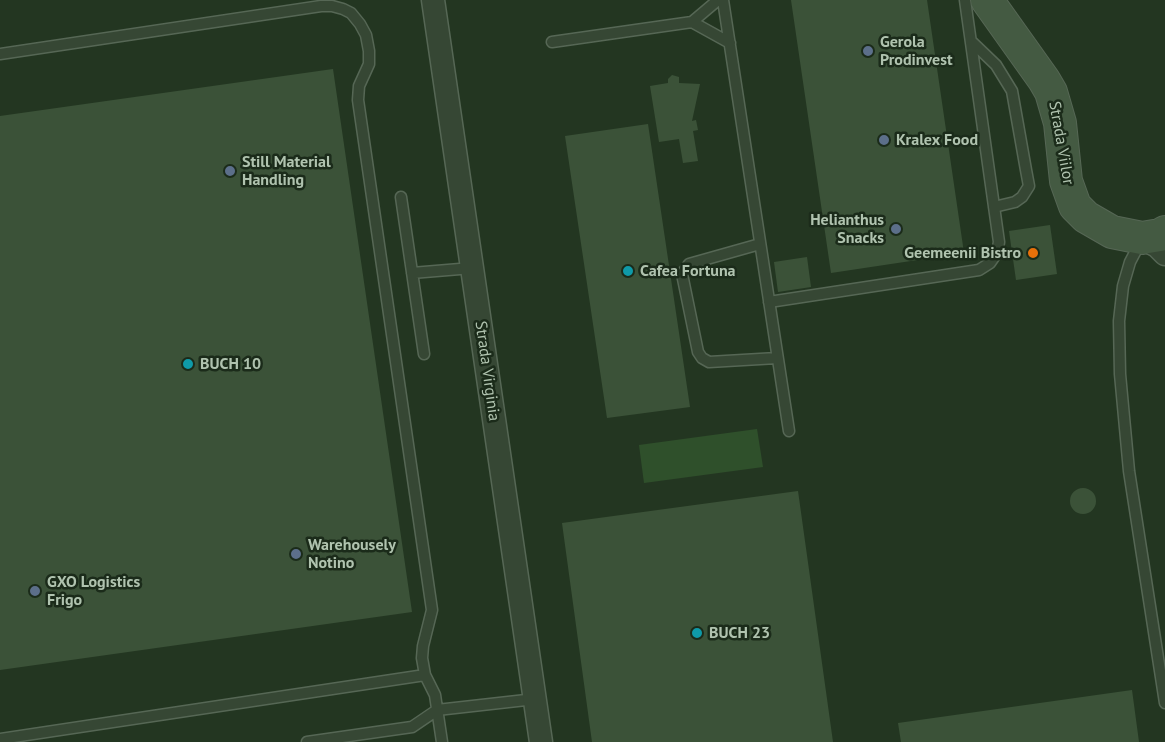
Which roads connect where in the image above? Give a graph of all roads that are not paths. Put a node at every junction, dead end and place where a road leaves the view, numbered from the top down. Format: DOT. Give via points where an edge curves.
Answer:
graph roads {
  1 [pos="433,0"];
  2 [pos="718,0"];
  3 [pos="723,0"];
  4 [pos="965,0"];
  5 [pos="987,0"];
  6 [pos="692,22"];
  7 [pos="970,41"];
  8 [pos="552,42"];
  9 [pos="730,43"];
  10 [pos="0,54"];
  11 [pos="401,196"];
  12 [pos="994,207"];
  13 [pos="1157,241"];
  14 [pos="760,244"];
  15 [pos="472,268"];
  16 [pos="412,273"];
  17 [pos="769,302"];
  18 [pos="424,354"];
  19 [pos="777,358"];
  20 [pos="789,432"];
  21 [pos="425,675"];
  22 [pos="535,699"];
  23 [pos="1165,703"];
  24 [pos="437,710"];
  25 [pos="0,739"];
  26 [pos="307,742"];
  27 [pos="442,742"];
  28 [pos="541,742"];
  1 -- 15 [label="street, Strada Virginia"];
  2 -- 6 [label="lane"];
  3 -- 9 [label="lane"];
  4 -- 7 [label="lane"];
  5 -- 13 [label="main road, Strada Viilor" via="1051,92 1060,123 1066,181 1075,206 1100,227"];
  6 -- 8 [label="lane"];
  6 -- 9 [label="lane"];
  7 -- 12 [label="lane"];
  7 -- 12 [label="lane" via="996,65 1012,91 1029,186 1015,202"];
  9 -- 14 [label="lane"];
  10 -- 21 [label="lane" via="321,6 343,9 360,24 366,35 369,64 359,86 358,100 432,610 423,646"];
  11 -- 16 [label="lane"];
  12 -- 17 [label="lane" via="997,253 979,270"];
  13 -- 23 [label="lane" via="1130,262 1119,321 1129,471"];
  14 -- 17 [label="lane"];
  14 -- 19 [label="lane" via="688,264 682,274 702,358 709,362"];
  15 -- 16 [label="lane"];
  15 -- 22 [label="street, Strada Virginia"];
  16 -- 18 [label="lane"];
  17 -- 19 [label="lane"];
  19 -- 20 [label="lane"];
  21 -- 24 [label="lane" via="435,694"];
  21 -- 25 [label="lane"];
  22 -- 24 [label="lane"];
  22 -- 28 [label="street, Strada Virginia"];
  24 -- 26 [label="lane" via="412,727"];
  24 -- 27 [label="lane"];
}
